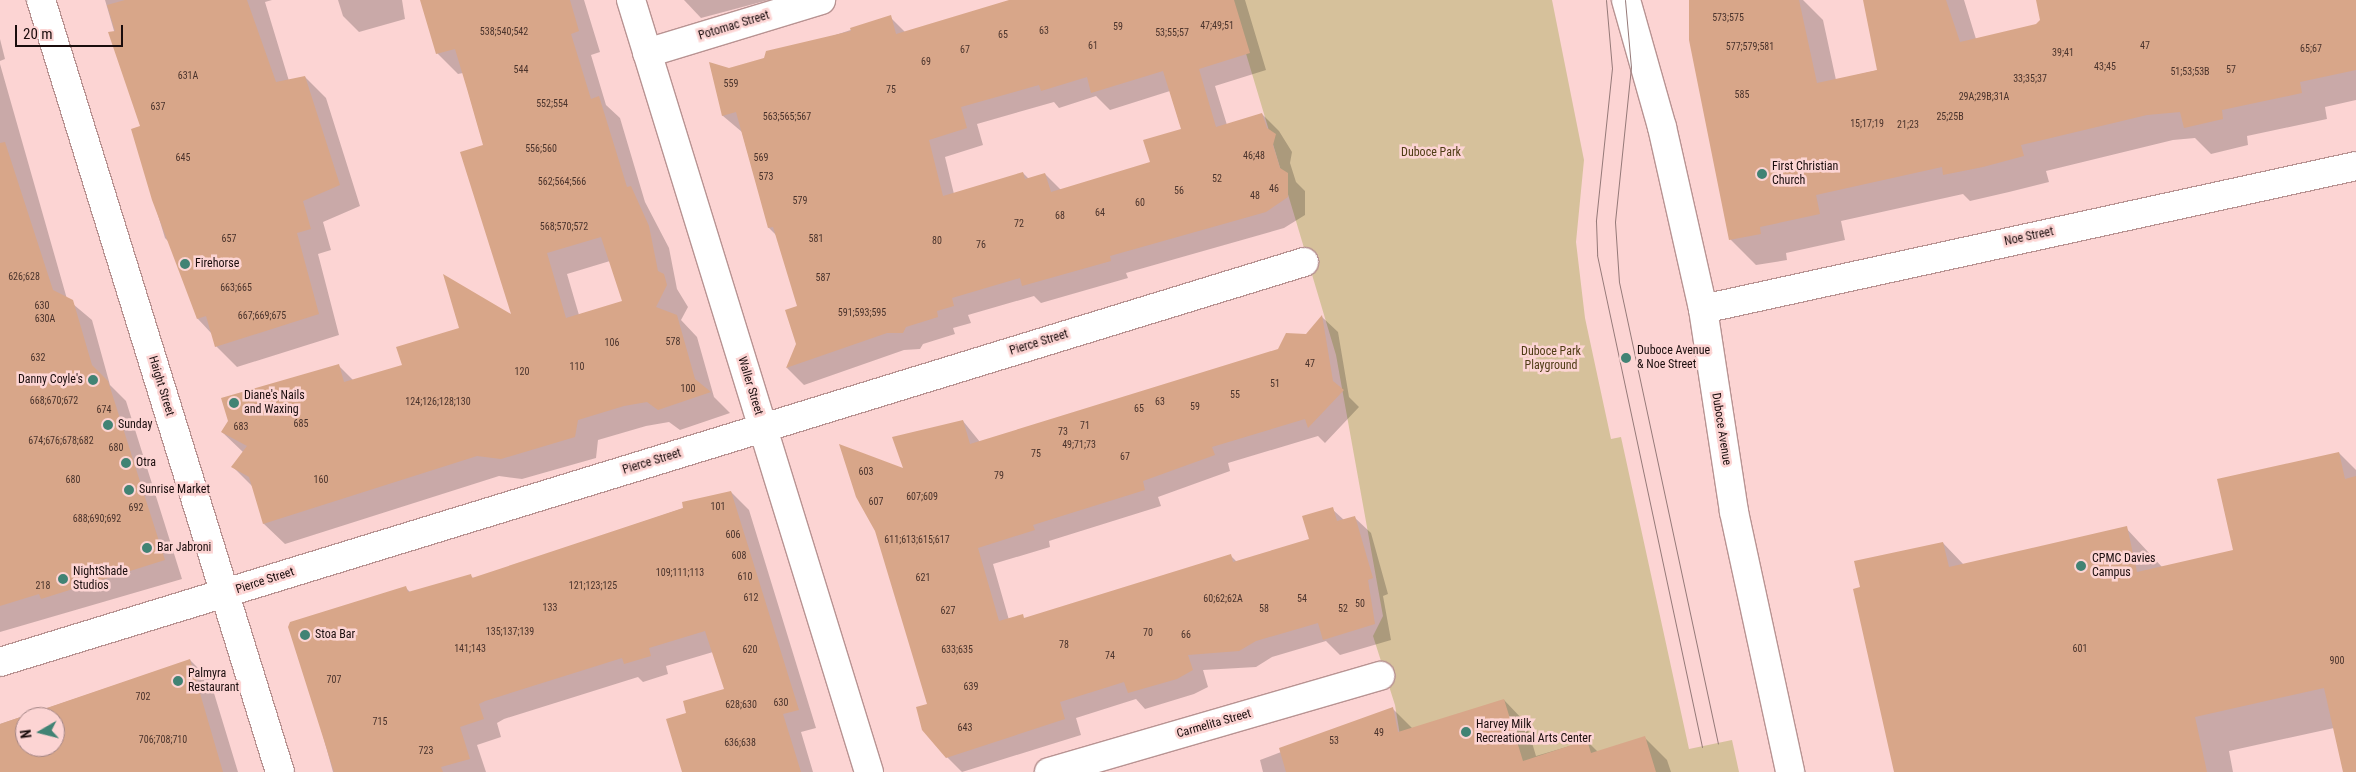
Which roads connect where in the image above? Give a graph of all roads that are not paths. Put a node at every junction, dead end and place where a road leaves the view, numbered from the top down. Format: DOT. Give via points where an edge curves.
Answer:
graph roads {
  1 [pos="42,0"];
  2 [pos="631,0"];
  3 [pos="822,0"];
  4 [pos="1626,0"];
  5 [pos="647,53"];
  6 [pos="2356,166"];
  7 [pos="1304,262"];
  8 [pos="1703,309"];
  9 [pos="762,428"];
  10 [pos="225,594"];
  11 [pos="0,662"];
  12 [pos="1380,676"];
  13 [pos="280,772"];
  14 [pos="869,772"];
  15 [pos="1048,772"];
  16 [pos="1790,772"];
  1 -- 10 [label="street, Haight Street"];
  2 -- 5 [label="street, Waller Street"];
  3 -- 5 [label="street, Potomac Street"];
  4 -- 8 [label="street, Duboce Avenue" via="1662,127"];
  5 -- 9 [label="street, Waller Street"];
  6 -- 8 [label="street, Noe Street"];
  7 -- 9 [label="street, Pierce Street"];
  8 -- 16 [label="street, Duboce Avenue" via="1734,512"];
  9 -- 10 [label="street, Pierce Street"];
  9 -- 14 [label="street, Waller Street"];
  10 -- 11 [label="street, Pierce Street"];
  10 -- 13 [label="street, Haight Street"];
  12 -- 15 [label="street, Carmelita Street"];
}
